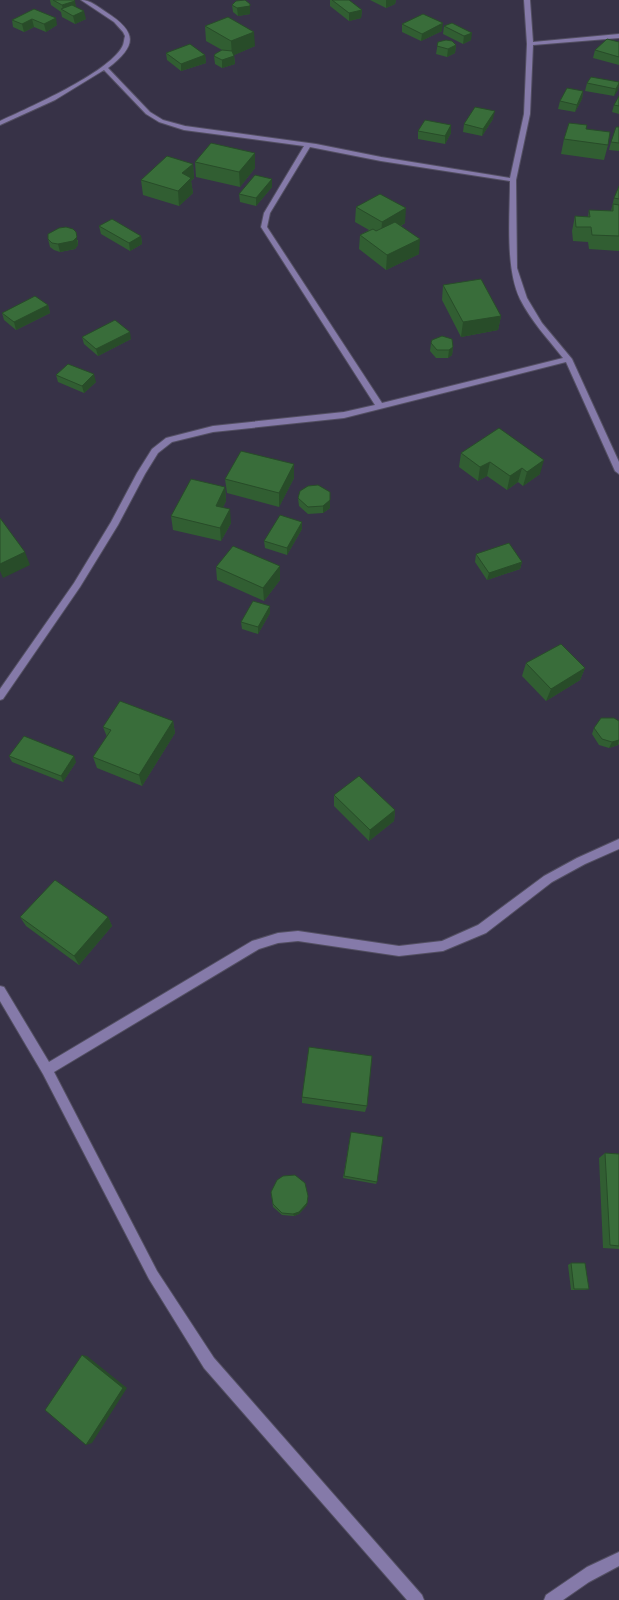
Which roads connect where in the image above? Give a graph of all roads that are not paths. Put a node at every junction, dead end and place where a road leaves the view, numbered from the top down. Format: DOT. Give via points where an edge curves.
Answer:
graph roads {
  1 [pos="84,0"];
  2 [pos="527,0"];
  3 [pos="619,36"];
  4 [pos="530,44"];
  5 [pos="104,68"];
  6 [pos="0,123"];
  7 [pos="308,145"];
  8 [pos="513,180"];
  9 [pos="568,359"];
  10 [pos="381,407"];
  11 [pos="619,471"];
  12 [pos="0,696"];
  13 [pos="619,844"];
  14 [pos="0,991"];
  15 [pos="47,1070"];
  16 [pos="619,1559"];
  17 [pos="417,1600"];
  18 [pos="551,1600"];
  1 -- 5 [label="street" via="123,26 128,34 124,51"];
  2 -- 4 [label="street"];
  3 -- 4 [label="street"];
  4 -- 8 [label="street" via="527,114"];
  5 -- 6 [label="street" via="50,101"];
  5 -- 7 [label="street" via="140,106 161,121 184,128"];
  7 -- 8 [label="street"];
  7 -- 10 [label="street" via="266,213 264,228"];
  8 -- 9 [label="street" via="514,268 523,298"];
  9 -- 10 [label="street"];
  9 -- 11 [label="street"];
  10 -- 12 [label="street" via="344,415 213,429 169,440 150,458 76,585"];
  13 -- 15 [label="street" via="548,879 482,929 444,946 399,951 298,936 256,945"];
  14 -- 15 [label="street"];
  15 -- 17 [label="street" via="154,1275 209,1363"];
  16 -- 18 [label="street" via="584,1576"];
}
